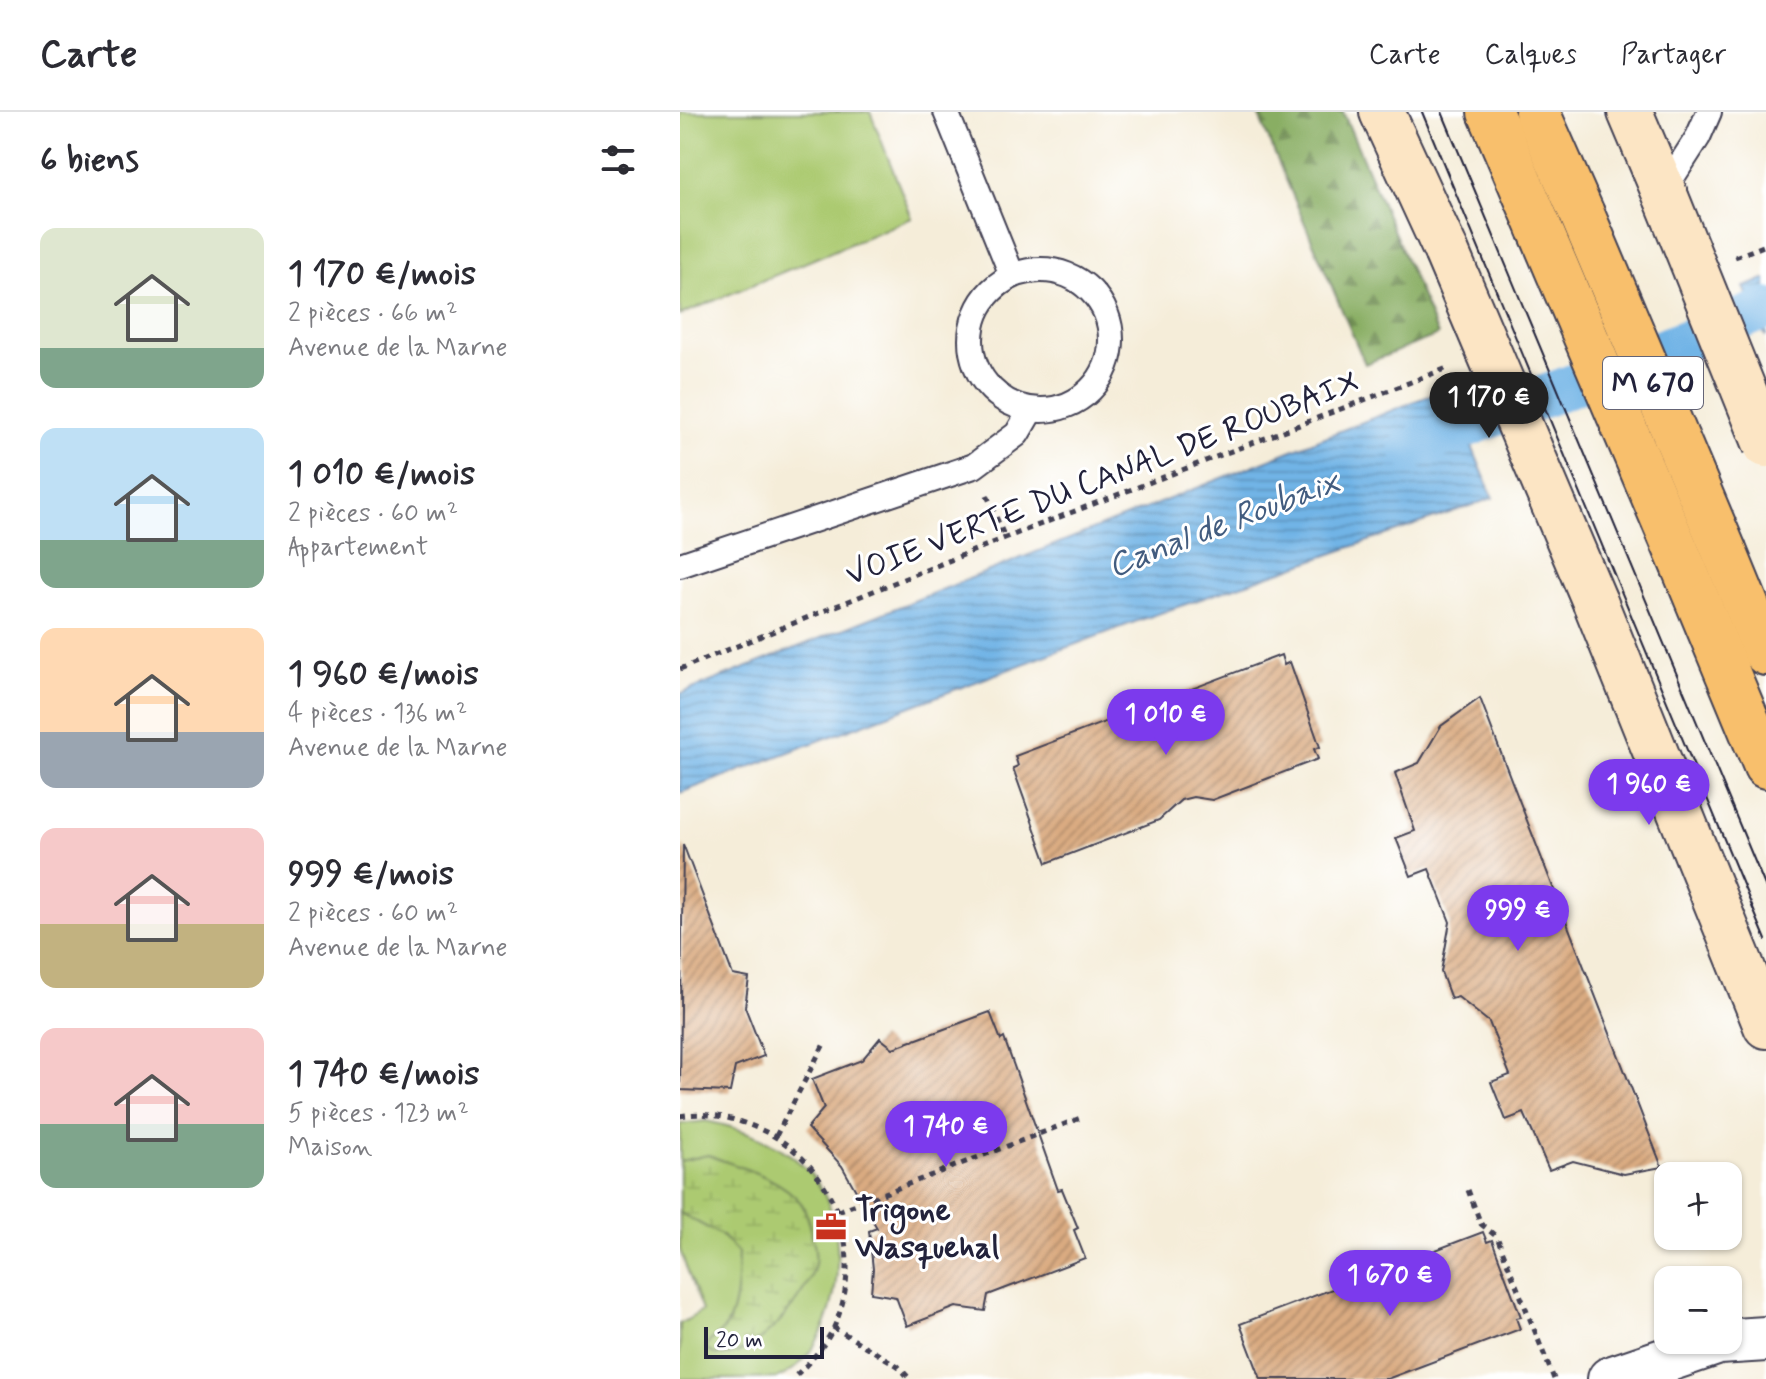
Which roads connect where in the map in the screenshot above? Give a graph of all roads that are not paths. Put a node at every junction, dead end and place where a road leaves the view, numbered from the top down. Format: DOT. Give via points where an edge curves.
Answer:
graph roads {
  1 [pos="946,112"];
  2 [pos="1382,112"];
  3 [pos="1490,112"];
  4 [pos="1537,112"];
  5 [pos="1630,112"];
  6 [pos="1709,112"];
  7 [pos="1665,194"];
  8 [pos="1012,275"];
  9 [pos="1031,410"];
  10 [pos="1766,445"];
  11 [pos="680,565"];
  12 [pos="1766,653"];
  13 [pos="1766,766"];
  14 [pos="1766,1026"];
  15 [pos="1766,1308"];
  16 [pos="1742,1326"];
  17 [pos="1766,1339"];
  18 [pos="1742,1340"];
  19 [pos="1682,1354"];
  20 [pos="1610,1379"];
  1 -- 8 [label="lane"];
  2 -- 14 [label="street, bridge" via="1595,602"];
  3 -- 13 [label="main road, M 670, bridge"];
  4 -- 12 [label="main road, M 670, bridge"];
  5 -- 7 [label="street"];
  6 -- 7 [label="lane"];
  7 -- 10 [label="street, bridge"];
  8 -- 9 [label="lane" via="991,290 976,311 970,337 974,363 987,385 1007,402"];
  8 -- 9 [label="lane" via="1038,269 1063,273 1086,285 1103,305 1111,330 1110,356 1100,379 1081,398 1058,409"];
  9 -- 11 [label="lane" via="1017,434 974,466"];
  15 -- 16 [label="street"];
  17 -- 18 [label="street"];
  19 -- 20 [label="street"];
}
